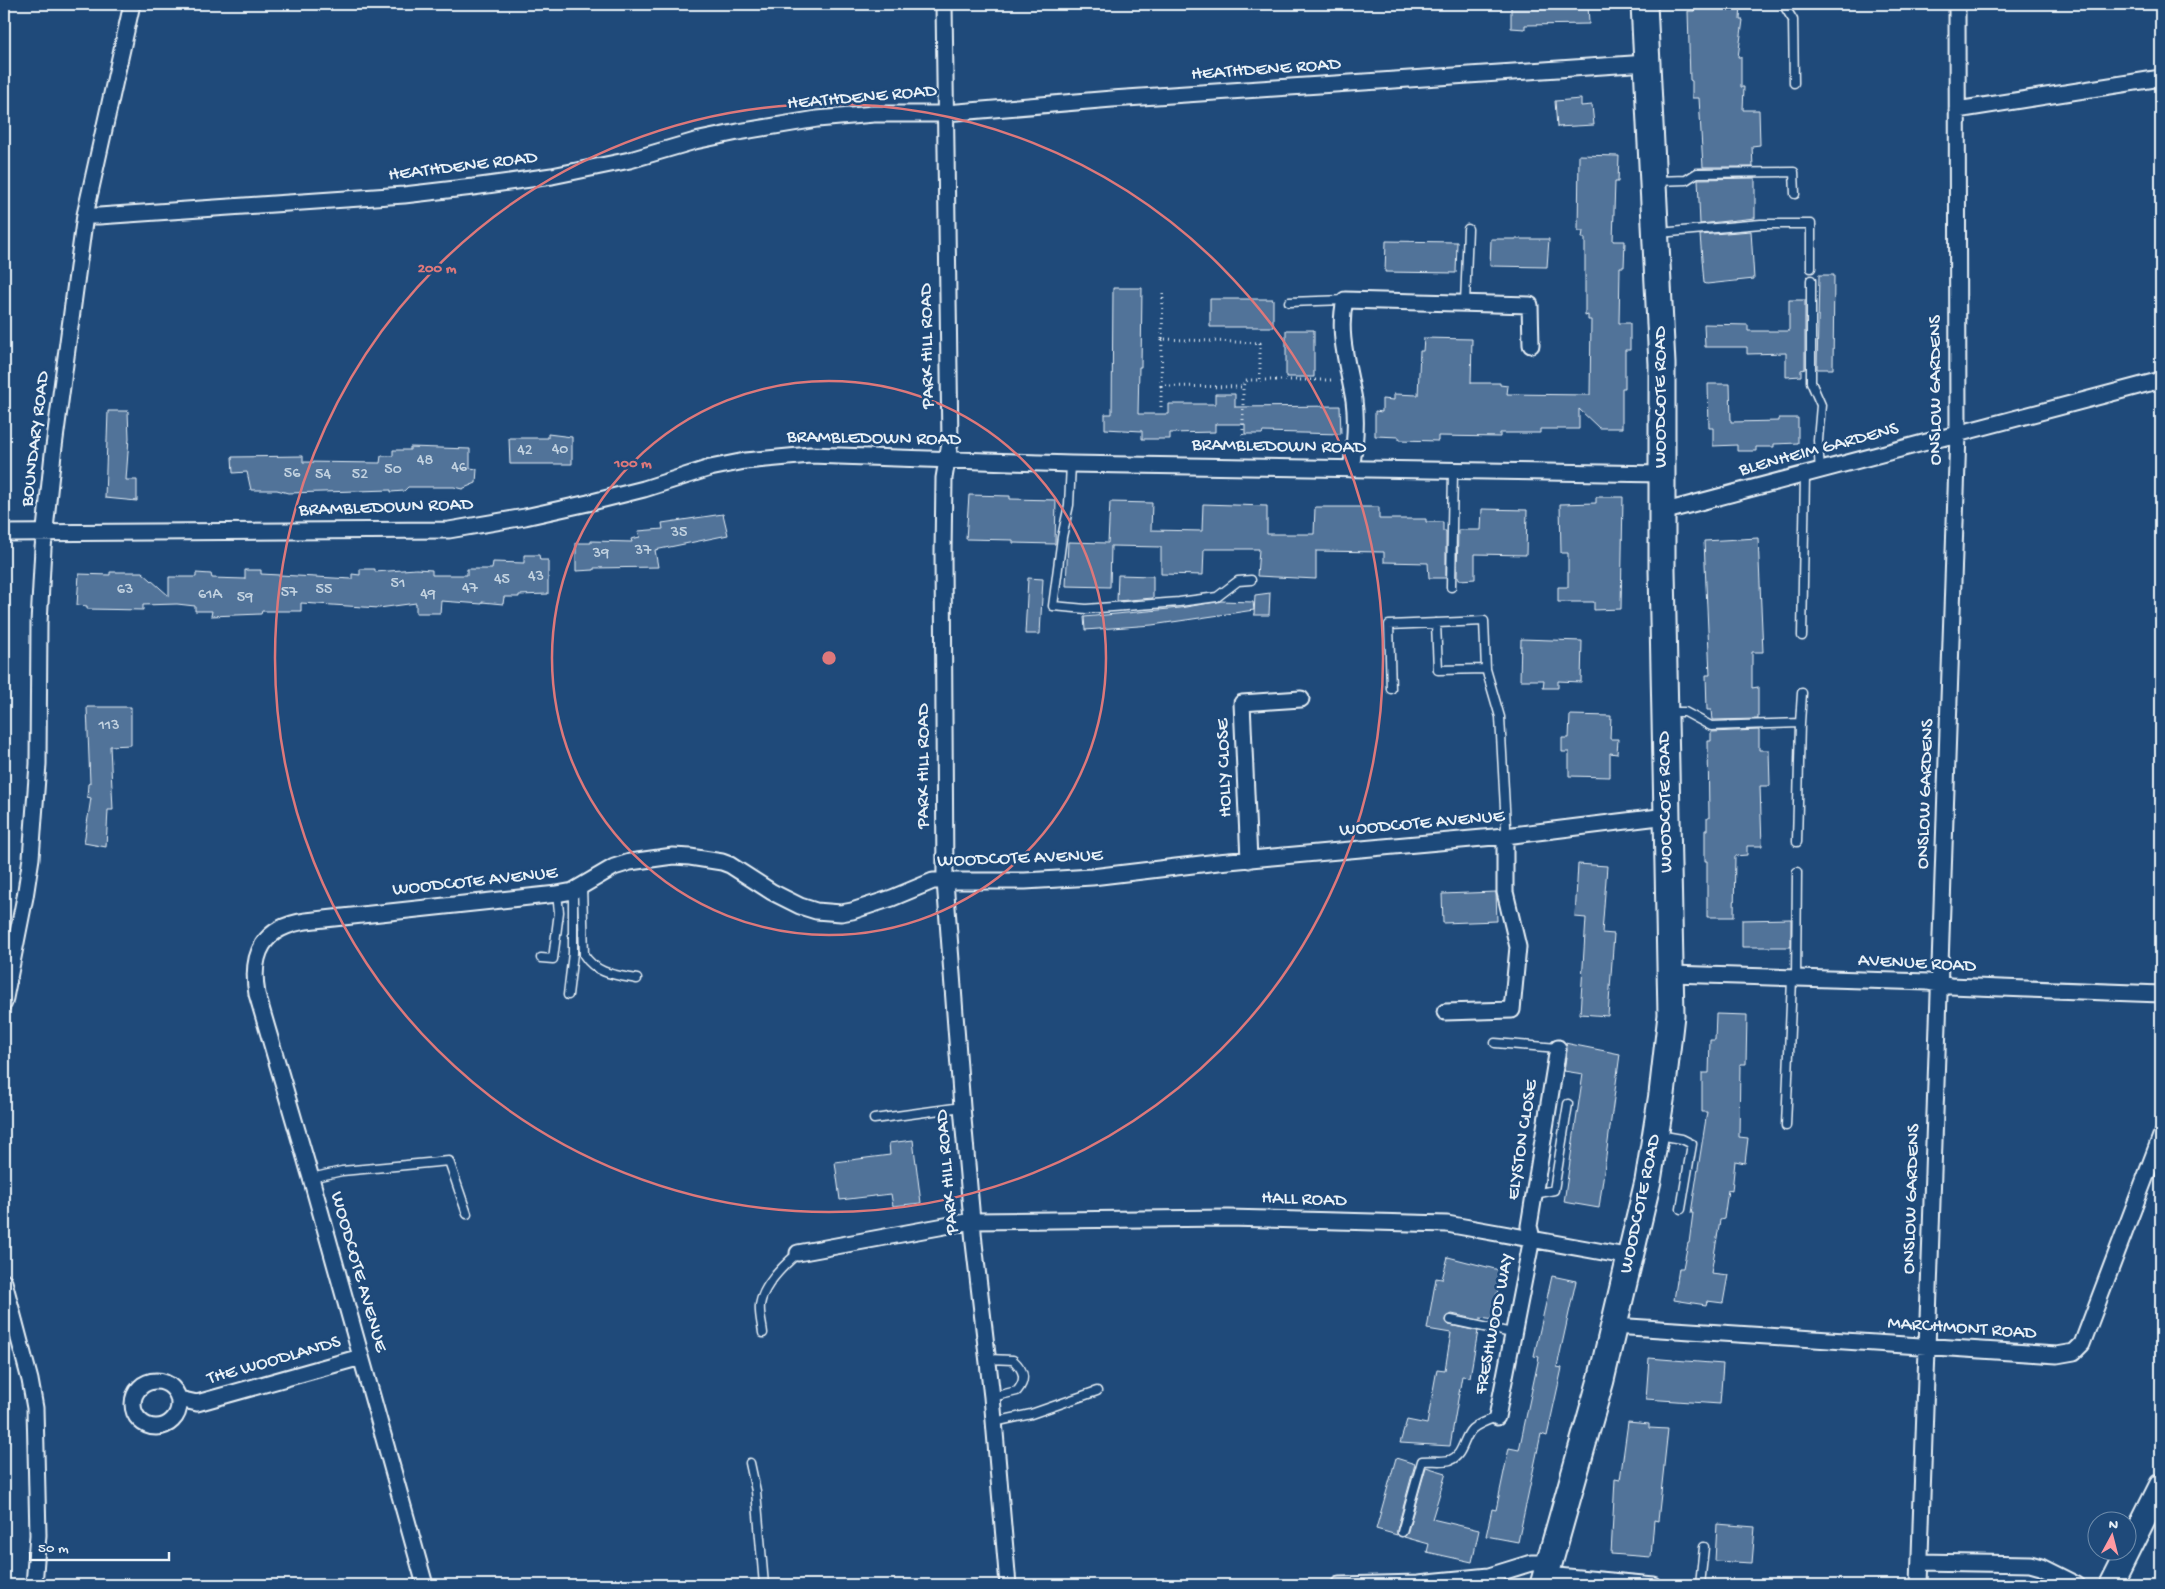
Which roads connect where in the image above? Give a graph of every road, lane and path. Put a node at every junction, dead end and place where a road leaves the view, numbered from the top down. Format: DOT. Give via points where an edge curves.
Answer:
graph roads {
  1 [pos="132,4"];
  2 [pos="944,4"];
  3 [pos="1644,4"];
  4 [pos="1783,4"];
  5 [pos="1957,4"];
  6 [pos="1647,63"];
  7 [pos="2161,78"];
  8 [pos="1794,83"];
  9 [pos="1957,110"];
  10 [pos="945,112"];
  11 [pos="1654,182"];
  12 [pos="1795,194"];
  13 [pos="85,215"];
  14 [pos="1468,229"];
  15 [pos="1657,233"];
  16 [pos="1811,268"];
  17 [pos="1811,280"];
  18 [pos="1163,293"];
  19 [pos="1345,300"];
  20 [pos="1289,302"];
  21 [pos="1465,303"];
  22 [pos="1162,339"];
  23 [pos="1530,345"];
  24 [pos="1260,380"];
  25 [pos="1350,380"];
  26 [pos="2161,380"];
  27 [pos="1162,386"];
  28 [pos="1243,387"];
  29 [pos="1162,410"];
  30 [pos="1958,434"];
  31 [pos="947,460"];
  32 [pos="1072,464"];
  33 [pos="1243,466"];
  34 [pos="1351,469"];
  35 [pos="1453,470"];
  36 [pos="1820,472"];
  37 [pos="1661,474"];
  38 [pos="1805,476"];
  39 [pos="1662,512"];
  40 [pos="4,533"];
  41 [pos="45,533"];
  42 [pos="1252,580"];
  43 [pos="1452,587"];
  44 [pos="1436,623"];
  45 [pos="1802,636"];
  46 [pos="1486,669"];
  47 [pos="1391,689"];
  48 [pos="1802,693"];
  49 [pos="1301,699"];
  50 [pos="1664,712"];
  51 [pos="1800,723"];
  52 [pos="1666,816"];
  53 [pos="1505,836"];
  54 [pos="1797,842"];
  55 [pos="1249,860"];
  56 [pos="1797,872"];
  57 [pos="945,881"];
  58 [pos="577,889"];
  59 [pos="557,894"];
  60 [pos="541,958"];
  61 [pos="1671,974"];
  62 [pos="637,979"];
  63 [pos="1794,979"];
  64 [pos="1940,985"];
  65 [pos="2161,994"];
  66 [pos="568,995"];
  67 [pos="4,1003"];
  68 [pos="1445,1012"];
  69 [pos="1495,1043"];
  70 [pos="1558,1048"];
  71 [pos="1568,1104"];
  72 [pos="962,1107"];
  73 [pos="874,1119"];
  74 [pos="1786,1126"];
  75 [pos="1656,1134"];
  76 [pos="2161,1136"];
  77 [pos="311,1178"];
  78 [pos="1535,1194"];
  79 [pos="1681,1209"];
  80 [pos="468,1214"];
  81 [pos="972,1221"];
  82 [pos="1532,1238"];
  83 [pos="798,1253"];
  84 [pos="1631,1257"];
  85 [pos="4,1282"];
  86 [pos="1451,1320"];
  87 [pos="1614,1326"];
  88 [pos="763,1333"];
  89 [pos="1512,1333"];
  90 [pos="1926,1347"];
  91 [pos="361,1357"];
  92 [pos="988,1360"];
  93 [pos="1097,1392"];
  94 [pos="992,1397"];
  95 [pos="179,1399"];
  96 [pos="1497,1417"];
  97 [pos="994,1422"];
  98 [pos="750,1463"];
  99 [pos="2161,1485"];
  100 [pos="1402,1532"];
  101 [pos="1704,1548"];
  102 [pos="1920,1562"];
  103 [pos="1544,1580"];
  104 [pos="34,1585"];
  105 [pos="425,1585"];
  106 [pos="764,1585"];
  107 [pos="1008,1585"];
  108 [pos="1339,1585"];
  109 [pos="1654,1585"];
  110 [pos="1700,1585"];
  111 [pos="1919,1585"];
  112 [pos="2077,1585"];
  113 [pos="2111,1585"];
  1 -- 13 [label="street, BOUNDARY ROAD"];
  2 -- 10 [label="street, PARK HILL ROAD"];
  3 -- 6 [label="main road, WOODCOTE ROAD"];
  4 -- 8 [label="lane" via="1793,20"];
  5 -- 9 [label="street, ONSLOW GARDENS"];
  6 -- 10 [label="street, HEATHDENE ROAD"];
  6 -- 11 [label="main road, WOODCOTE ROAD"];
  7 -- 9 [label="street"];
  9 -- 30 [label="street, ONSLOW GARDENS"];
  10 -- 13 [label="street, HEATHDENE ROAD" via="874,114 780,125 696,142 630,160 473,188"];
  10 -- 31 [label="street, PARK HILL ROAD" via="950,443"];
  11 -- 12 [label="lane" via="1686,180 1698,174 1794,172"];
  11 -- 15 [label="main road, WOODCOTE ROAD"];
  13 -- 41 [label="street, BOUNDARY ROAD"];
  14 -- 21 [label="lane"];
  15 -- 16 [label="lane" via="1761,224 1811,224"];
  15 -- 37 [label="main road, WOODCOTE ROAD" via="1662,364"];
  17 -- 36 [label="lane" via="1811,382 1821,405"];
  18 -- 22 [label="path"];
  19 -- 20 [label="lane"];
  19 -- 21 [label="street"];
  19 -- 25 [label="street" via="1341,318"];
  21 -- 23 [label="street" via="1530,306"];
  22 -- 24 [label="path" via="1260,343"];
  22 -- 27 [label="path"];
  24 -- 25 [label="path"];
  24 -- 28 [label="path" via="1248,380"];
  25 -- 34 [label="street" via="1355,417"];
  26 -- 30 [label="street, BLENHEIM GARDENS"];
  27 -- 28 [label="path"];
  27 -- 29 [label="path"];
  28 -- 33 [label="path"];
  30 -- 36 [label="street, BLENHEIM GARDENS"];
  30 -- 64 [label="street, ONSLOW GARDENS"];
  31 -- 32 [label="street, BRAMBLEDOWN ROAD"];
  31 -- 41 [label="street, BRAMBLEDOWN ROAD" via="810,455 746,461 588,503 449,530"];
  31 -- 57 [label="street, PARK HILL ROAD" via="943,554"];
  32 -- 33 [label="street, BRAMBLEDOWN ROAD"];
  32 -- 42 [label="lane" via="1070,505 1062,537 1053,606 1086,609 1179,602 1217,597 1238,580"];
  33 -- 34 [label="street, BRAMBLEDOWN ROAD"];
  34 -- 35 [label="street, BRAMBLEDOWN ROAD"];
  35 -- 37 [label="street, BRAMBLEDOWN ROAD"];
  35 -- 43 [label="lane"];
  36 -- 38 [label="street, BLENHEIM GARDENS"];
  37 -- 39 [label="main road, WOODCOTE ROAD"];
  38 -- 39 [label="street, BLENHEIM GARDENS"];
  38 -- 45 [label="lane"];
  39 -- 50 [label="main road, WOODCOTE ROAD"];
  40 -- 41 [label="street, BRAMBLEDOWN ROAD"];
  41 -- 67 [label="street, BOUNDARY ROAD" via="39,622 38,764 31,858"];
  44 -- 46 [label="lane" via="1438,670"];
  44 -- 46 [label="lane" via="1484,621"];
  44 -- 47 [label="lane" via="1389,625"];
  46 -- 53 [label="lane" via="1500,718"];
  48 -- 51 [label="lane"];
  49 -- 55 [label="street, HOLLY CLOSE" via="1242,703"];
  50 -- 51 [label="lane" via="1685,712 1711,726"];
  50 -- 52 [label="main road, WOODCOTE ROAD"];
  51 -- 54 [label="lane"];
  52 -- 53 [label="street, WOODCOTE AVENUE"];
  52 -- 61 [label="main road, WOODCOTE ROAD"];
  53 -- 55 [label="street, WOODCOTE AVENUE"];
  53 -- 68 [label="street" via="1505,892 1518,947 1512,1010"];
  55 -- 57 [label="street, WOODCOTE AVENUE" via="1092,877"];
  56 -- 63 [label="lane"];
  57 -- 58 [label="street, WOODCOTE AVENUE" via="933,881 892,898 841,913 800,906 730,865 690,857 630,862 614,867"];
  57 -- 72 [label="street, PARK HILL ROAD"];
  58 -- 59 [label="street, WOODCOTE AVENUE"];
  58 -- 62 [label="lane" via="584,955 590,964 604,973"];
  58 -- 66 [label="lane"];
  59 -- 60 [label="lane" via="560,912 553,959"];
  59 -- 77 [label="street, WOODCOTE AVENUE" via="294,922 265,941 254,966 257,994"];
  61 -- 63 [label="street, AVENUE ROAD"];
  61 -- 75 [label="main road, WOODCOTE ROAD" via="1669,1038"];
  63 -- 64 [label="street, AVENUE ROAD" via="1928,982"];
  63 -- 74 [label="lane"];
  64 -- 65 [label="street, AVENUE ROAD"];
  64 -- 90 [label="street, ONSLOW GARDENS"];
  69 -- 70 [label="lane"];
  70 -- 78 [label="street, ELYSTON CLOSE"];
  71 -- 78 [label="lane" via="1554,1190"];
  72 -- 73 [label="lane"];
  72 -- 81 [label="street, PARK HILL ROAD"];
  75 -- 79 [label="lane" via="1692,1144"];
  75 -- 84 [label="main road, WOODCOTE ROAD"];
  76 -- 90 [label="street, MARCHMONT ROAD" via="2128,1228 2078,1349 2067,1355 2057,1355"];
  77 -- 80 [label="lane" via="342,1170 449,1161"];
  77 -- 91 [label="street, WOODCOTE AVENUE"];
  78 -- 82 [label="street, ELYSTON CLOSE" via="1529,1226"];
  81 -- 82 [label="street, HALL ROAD" via="1228,1218 1448,1224"];
  81 -- 83 [label="street, HALL ROAD"];
  81 -- 92 [label="street, PARK HILL ROAD"];
  82 -- 84 [label="street, HALL ROAD"];
  82 -- 89 [label="street, FRESHWOOD WAY"];
  83 -- 88 [label="lane" via="777,1274 762,1298"];
  84 -- 87 [label="main road, WOODCOTE ROAD"];
  85 -- 104 [label="street" via="35,1408 38,1535"];
  86 -- 89 [label="lane"];
  87 -- 90 [label="street, MARCHMONT ROAD"];
  87 -- 103 [label="main road, WOODCOTE ROAD"];
  89 -- 96 [label="street, FRESHWOOD WAY"];
  90 -- 102 [label="street, ONSLOW GARDENS"];
  91 -- 95 [label="street, THE WOODLANDS" via="197,1403"];
  91 -- 105 [label="street, WOODCOTE AVENUE"];
  92 -- 94 [label="street, PARK HILL ROAD"];
  92 -- 94 [label="lane" via="1013,1360 1023,1371 1024,1378 1018,1391"];
  93 -- 97 [label="lane" via="1031,1414"];
  94 -- 97 [label="street, PARK HILL ROAD"];
  96 -- 100 [label="lane" via="1472,1429 1454,1458 1422,1461"];
  97 -- 107 [label="street, PARK HILL ROAD"];
  98 -- 106 [label="lane" via="756,1491"];
  99 -- 113 [label="street"];
  101 -- 110 [label="lane"];
  102 -- 111 [label="street, ONSLOW GARDENS"];
  102 -- 112 [label="street" via="2030,1564"];
  103 -- 108 [label="street" via="1538,1562 1489,1576 1418,1583"];
  103 -- 109 [label="street"];
}
